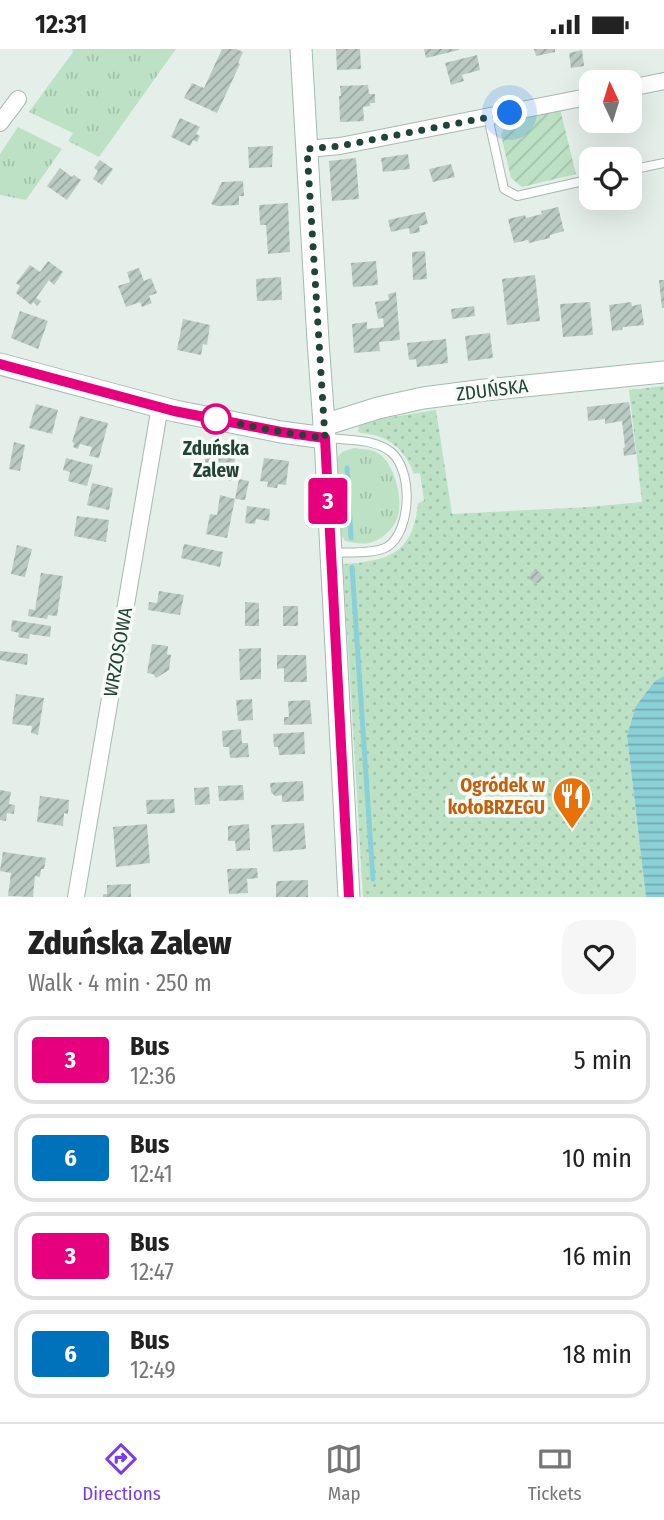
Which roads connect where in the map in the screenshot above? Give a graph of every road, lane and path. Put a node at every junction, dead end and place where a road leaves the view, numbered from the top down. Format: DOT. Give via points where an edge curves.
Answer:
graph roads {
  1 [pos="301,49"];
  2 [pos="664,81"];
  3 [pos="642,86"];
  4 [pos="18,99"];
  5 [pos="579,99"];
  6 [pos="488,117"];
  7 [pos="0,123"];
  8 [pos="307,149"];
  9 [pos="664,163"];
  10 [pos="642,168"];
  11 [pos="579,182"];
  12 [pos="0,364"];
  13 [pos="664,372"];
  14 [pos="160,406"];
  15 [pos="325,431"];
  16 [pos="331,553"];
  17 [pos="76,897"];
  18 [pos="349,897"];
  1 -- 8 [label="street"];
  2 -- 3 [label="street"];
  4 -- 7 [label="street"];
  5 -- 6 [label="street"];
  6 -- 8 [label="street"];
  6 -- 11 [label="lane" via="504,189 517,196"];
  8 -- 15 [label="street"];
  9 -- 10 [label="lane"];
  12 -- 14 [label="street, ZDUŃSKA"];
  13 -- 15 [label="street, ZDUŃSKA" via="424,398 378,408"];
  14 -- 15 [label="street, ZDUŃSKA" via="253,427"];
  14 -- 17 [label="street, WRZOSOWA"];
  15 -- 16 [label="street"];
  15 -- 16 [label="lane" via="377,444 393,453 408,502 407,514 389,546"];
  16 -- 18 [label="street"];
}
